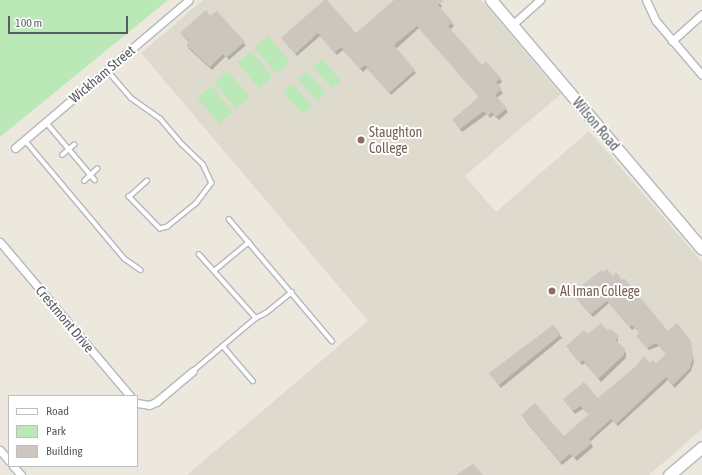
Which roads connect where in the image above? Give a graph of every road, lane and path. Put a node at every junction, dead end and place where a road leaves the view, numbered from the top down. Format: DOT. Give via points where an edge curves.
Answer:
graph roads {
  1 [pos="189,0"];
  2 [pos="491,0"];
  3 [pos="540,0"];
  4 [pos="646,0"];
  5 [pos="702,14"];
  6 [pos="512,25"];
  7 [pos="672,41"];
  8 [pos="107,70"];
  9 [pos="702,75"];
  10 [pos="46,122"];
  11 [pos="25,140"];
  12 [pos="74,145"];
  13 [pos="15,148"];
  14 [pos="69,149"];
  15 [pos="62,155"];
  16 [pos="97,169"];
  17 [pos="91,175"];
  18 [pos="95,180"];
  19 [pos="84,181"];
  20 [pos="147,181"];
  21 [pos="229,219"];
  22 [pos="0,242"];
  23 [pos="249,242"];
  24 [pos="702,249"];
  25 [pos="199,254"];
  26 [pos="142,270"];
  27 [pos="214,271"];
  28 [pos="292,292"];
  29 [pos="256,318"];
  30 [pos="332,340"];
  31 [pos="223,346"];
  32 [pos="193,371"];
  33 [pos="253,381"];
  34 [pos="129,395"];
  35 [pos="138,403"];
  36 [pos="702,447"];
  37 [pos="0,450"];
  38 [pos="8,460"];
  39 [pos="14,467"];
  40 [pos="21,475"];
  41 [pos="669,475"];
  1 -- 8 [label="street, Wickham Street"];
  2 -- 6 [label="street, Wilson Road"];
  3 -- 6 [label="street"];
  4 -- 7 [label="street" via="656,21"];
  5 -- 7 [label="street"];
  6 -- 24 [label="street, Wilson Road"];
  7 -- 9 [label="street"];
  8 -- 10 [label="street, Wickham Street"];
  8 -- 20 [label="lane" via="131,98 160,118 203,164 212,183 196,204 168,227 160,229 129,197"];
  10 -- 11 [label="street, Wickham Street"];
  10 -- 14 [label="lane"];
  11 -- 13 [label="street, Wickham Street"];
  11 -- 26 [label="lane" via="125,259"];
  12 -- 14 [label="lane"];
  14 -- 15 [label="lane"];
  14 -- 17 [label="lane"];
  16 -- 17 [label="lane"];
  17 -- 18 [label="lane"];
  17 -- 19 [label="lane"];
  21 -- 23 [label="lane"];
  22 -- 34 [label="street, Crestmont Drive"];
  23 -- 27 [label="lane"];
  23 -- 28 [label="lane"];
  25 -- 27 [label="lane"];
  27 -- 29 [label="lane"];
  28 -- 29 [label="lane"];
  28 -- 30 [label="lane"];
  29 -- 31 [label="lane"];
  31 -- 32 [label="lane"];
  31 -- 33 [label="lane"];
  32 -- 35 [label="street" via="156,402 148,405"];
  36 -- 41 [label="street"];
  37 -- 38 [label="street"];
  39 -- 40 [label="street"];
}
